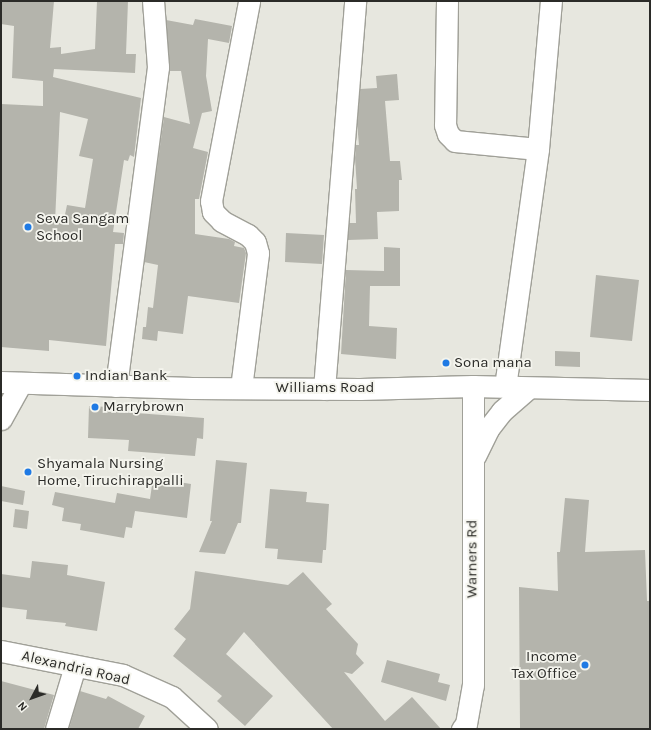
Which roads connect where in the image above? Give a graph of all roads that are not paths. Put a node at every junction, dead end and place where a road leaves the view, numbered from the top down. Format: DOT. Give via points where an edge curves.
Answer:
graph roads {
  1 [pos="152,1"];
  2 [pos="249,1"];
  3 [pos="355,1"];
  4 [pos="447,1"];
  5 [pos="551,1"];
  6 [pos="538,149"];
  7 [pos="11,382"];
  8 [pos="116,386"];
  9 [pos="473,386"];
  10 [pos="505,387"];
  11 [pos="241,388"];
  12 [pos="528,388"];
  13 [pos="324,389"];
  14 [pos="650,390"];
  15 [pos="1,419"];
  16 [pos="472,461"];
  17 [pos="1,652"];
  18 [pos="75,666"];
  19 [pos="56,729"];
  20 [pos="207,729"];
  21 [pos="462,729"];
  1 -- 8 [label="street" via="158,67"];
  2 -- 11 [label="street" via="211,201 213,212 222,221 248,235 255,242 258,253"];
  3 -- 13 [label="street"];
  4 -- 6 [label="street" via="445,125 448,134 455,141"];
  5 -- 6 [label="street"];
  6 -- 10 [label="street"];
  7 -- 8 [label="street, Williams Road"];
  7 -- 15 [label="street"];
  8 -- 11 [label="street, Williams Road"];
  9 -- 10 [label="street, Williams Road"];
  9 -- 13 [label="street, Williams Road"];
  9 -- 16 [label="street, Warners Rd"];
  10 -- 12 [label="street, Williams Road"];
  11 -- 13 [label="street, Williams Road"];
  12 -- 14 [label="street, Williams Road"];
  12 -- 16 [label="street" via="502,411 488,429"];
  16 -- 21 [label="street, Warners Rd" via="473,685 466,724"];
  17 -- 18 [label="street, Alexandria Road"];
  18 -- 19 [label="street"];
  18 -- 20 [label="street, Alexandria Road" via="124,675 172,697"];
}
